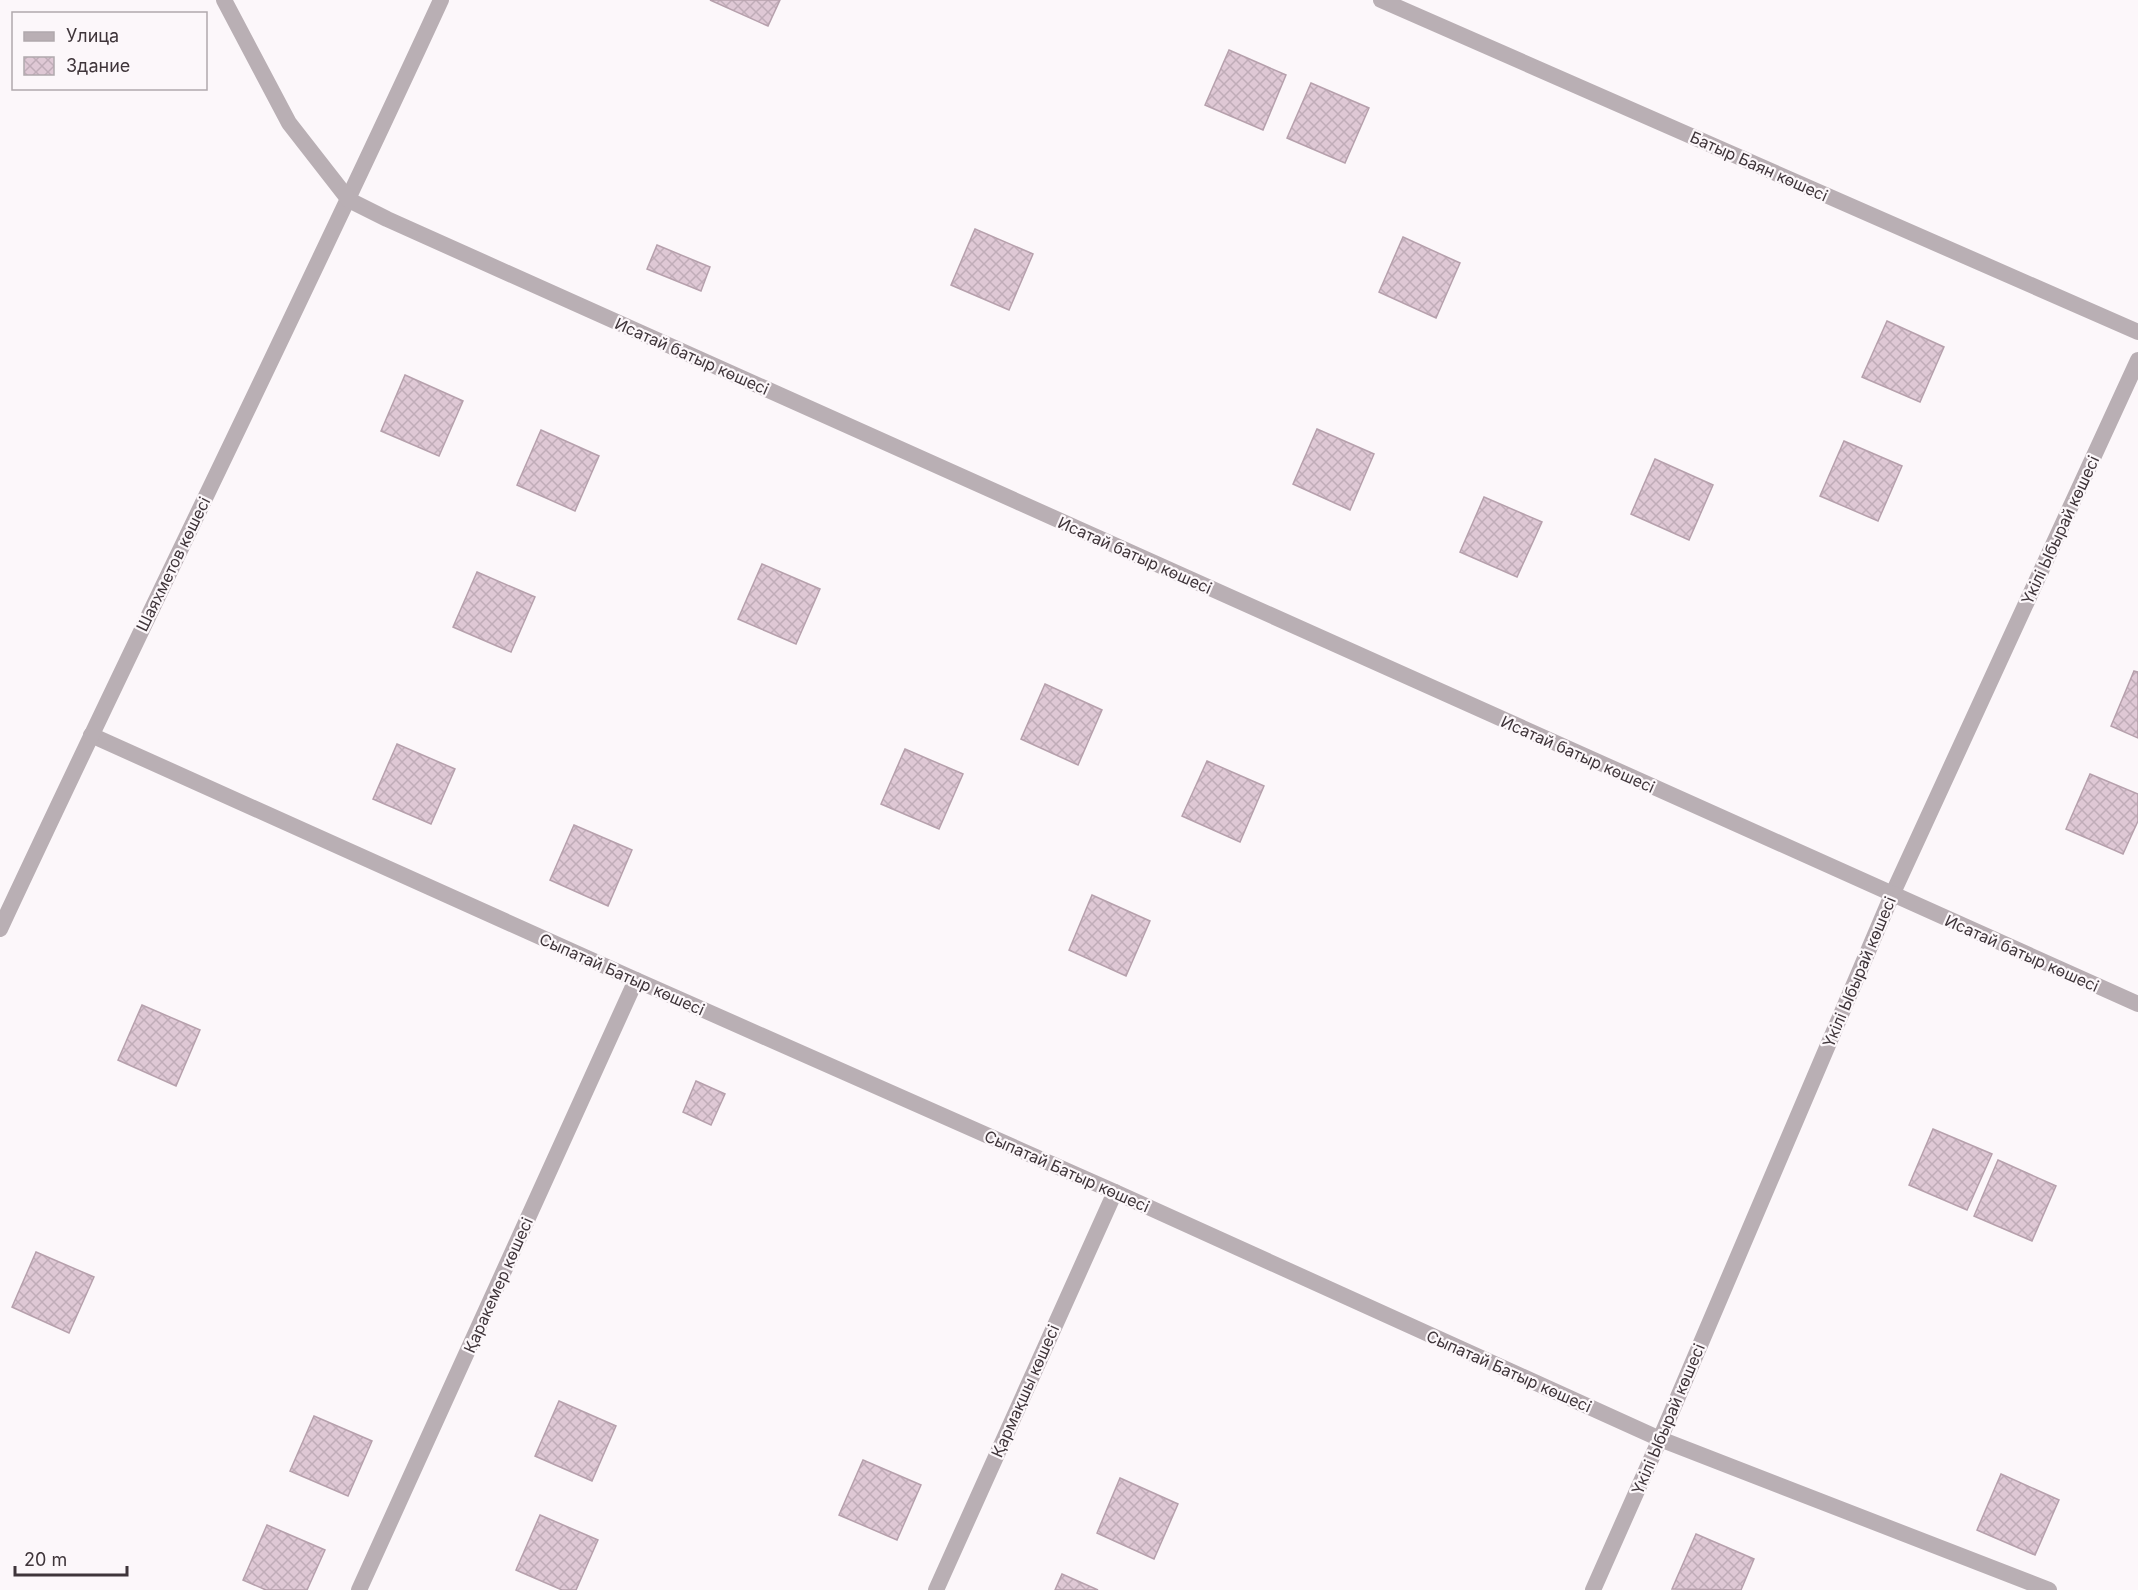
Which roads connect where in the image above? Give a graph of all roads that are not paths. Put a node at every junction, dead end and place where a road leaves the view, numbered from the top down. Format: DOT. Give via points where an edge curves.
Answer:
graph roads {
  1 [pos="224,0"];
  2 [pos="441,0"];
  3 [pos="1381,0"];
  4 [pos="349,200"];
  5 [pos="2138,332"];
  6 [pos="2138,360"];
  7 [pos="91,735"];
  8 [pos="1892,895"];
  9 [pos="0,929"];
  10 [pos="636,980"];
  11 [pos="2138,1004"];
  12 [pos="1115,1192"];
  13 [pos="1660,1439"];
  14 [pos="359,1590"];
  15 [pos="936,1590"];
  16 [pos="1593,1590"];
  17 [pos="2049,1590"];
  1 -- 4 [label="street, Исатай батыр көшесі" via="289,123"];
  2 -- 4 [label="street, Шаяхметов көшесі"];
  3 -- 5 [label="street, Батыр Баян көшесі"];
  4 -- 7 [label="street, Шаяхметов көшесі"];
  4 -- 8 [label="street, Исатай батыр көшесі"];
  6 -- 8 [label="street, Үкілі Ыбырай көшесі"];
  7 -- 9 [label="street, Шаяхметов көшесі"];
  7 -- 10 [label="street, Сыпатай Батыр көшесі"];
  8 -- 11 [label="street, Исатай батыр көшесі"];
  8 -- 13 [label="street, Үкілі Ыбырай көшесі"];
  10 -- 12 [label="street, Сыпатай Батыр көшесі"];
  10 -- 14 [label="street, Қаракемер көшесі"];
  12 -- 13 [label="street, Сыпатай Батыр көшесі"];
  12 -- 15 [label="street, Қармақшы көшесі"];
  13 -- 16 [label="street, Үкілі Ыбырай көшесі"];
  13 -- 17 [label="street, Сыпатай Батыр көшесі"];
}
